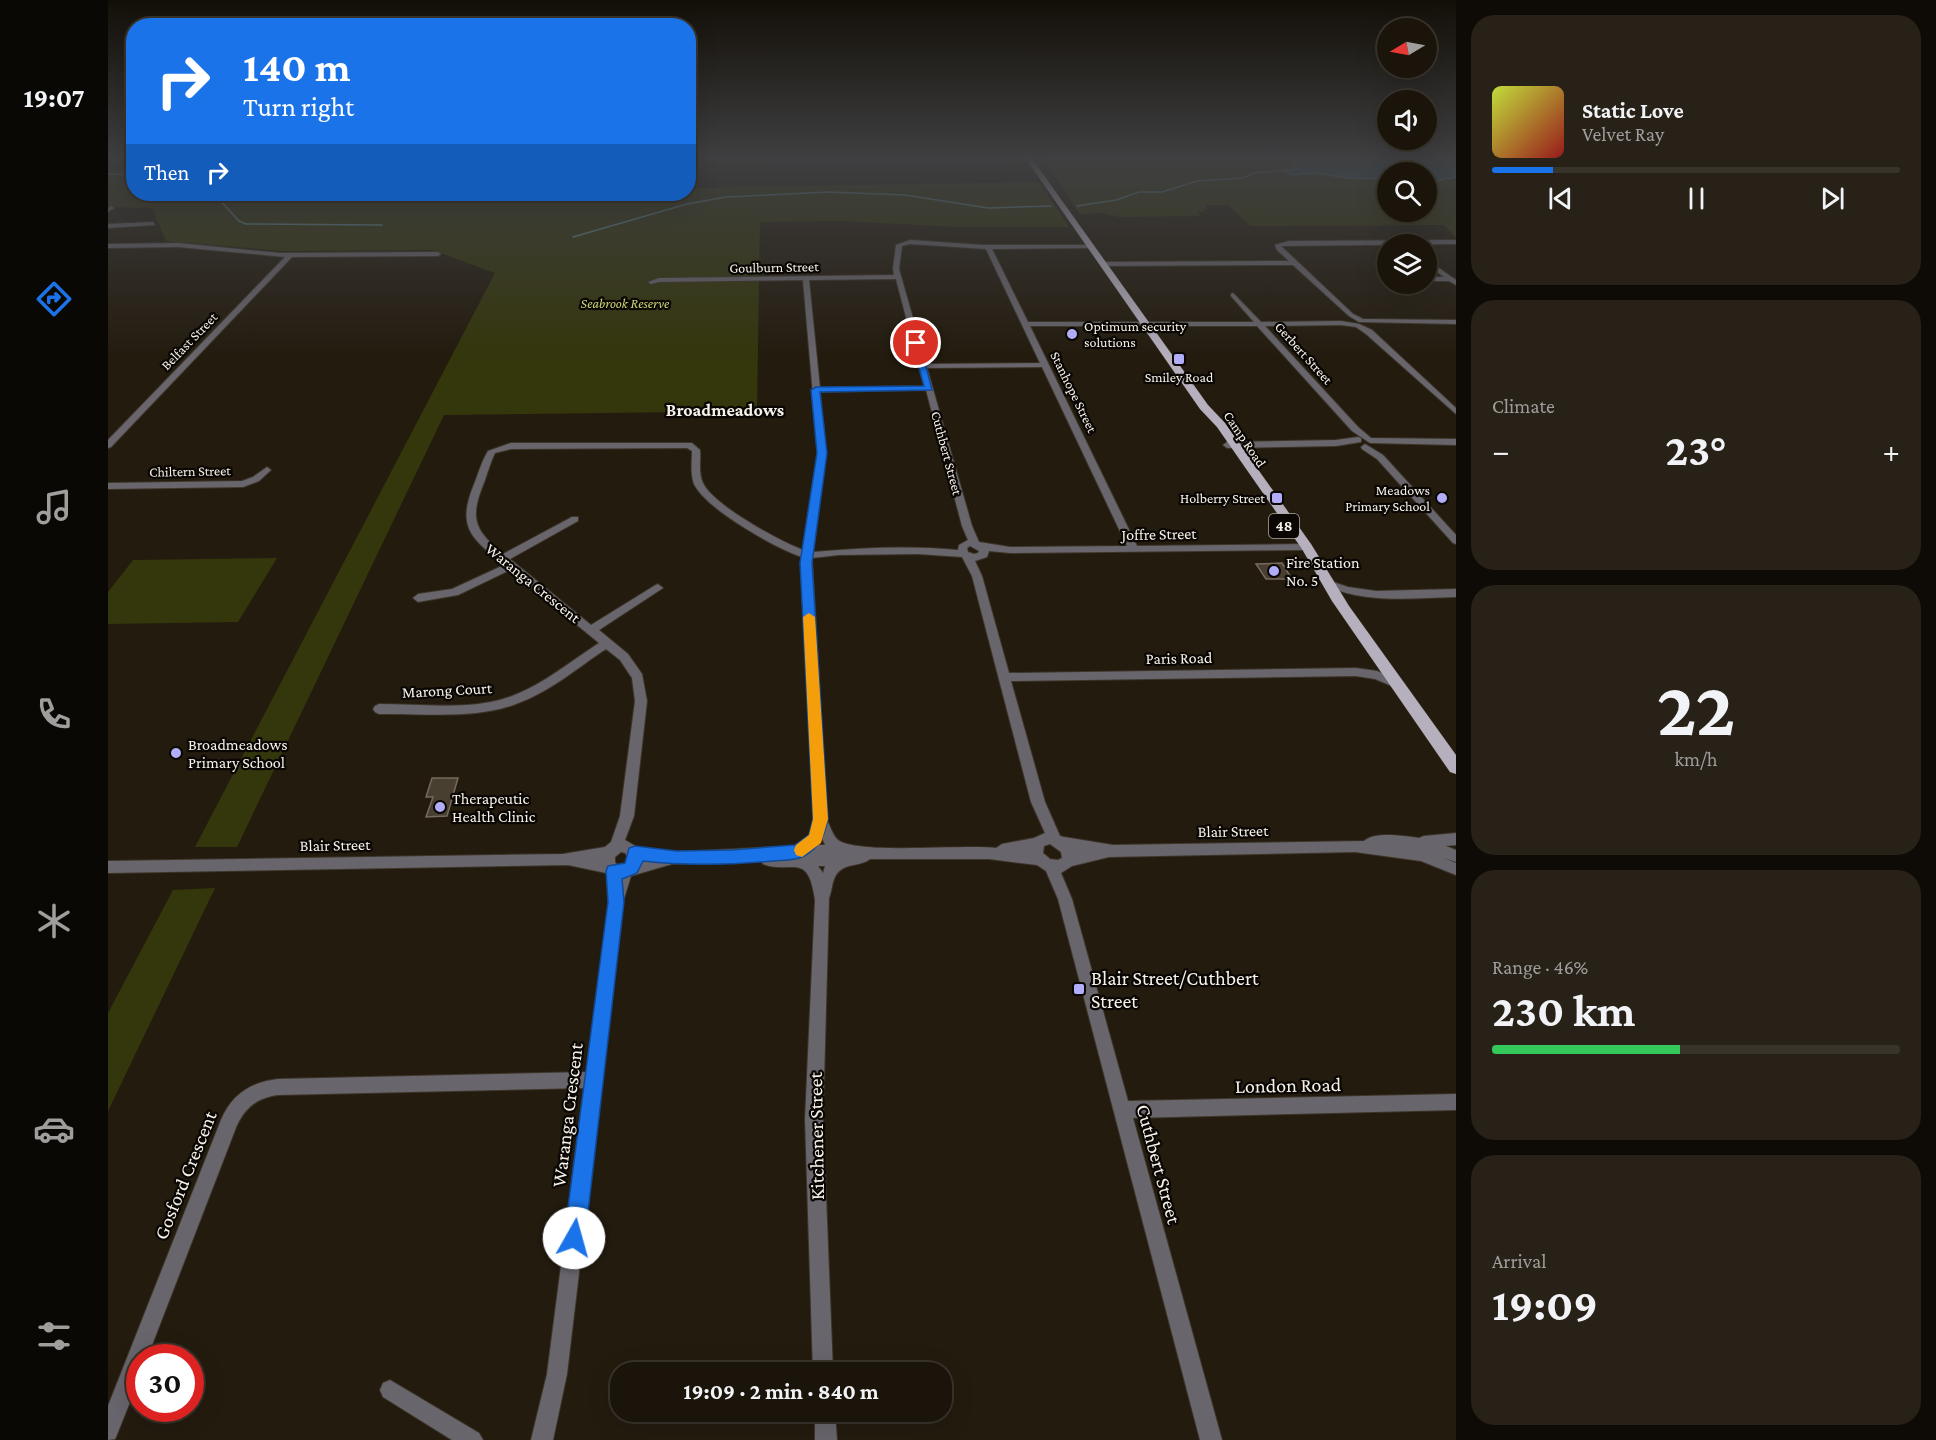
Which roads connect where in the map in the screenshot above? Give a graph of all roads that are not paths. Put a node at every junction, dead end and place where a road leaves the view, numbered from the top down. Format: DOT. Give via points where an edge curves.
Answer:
graph roads {
  1 [pos="1072,223"];
  2 [pos="153,224"];
  3 [pos="108,226"];
  4 [pos="1437,242"];
  5 [pos="1456,242"];
  6 [pos="1377,243"];
  7 [pos="108,246"];
  8 [pos="1092,246"];
  9 [pos="988,247"];
  10 [pos="438,254"];
  11 [pos="290,255"];
  12 [pos="1294,262"];
  13 [pos="1104,264"];
  14 [pos="1437,269"];
  15 [pos="898,277"];
  16 [pos="806,278"];
  17 [pos="1437,280"];
  18 [pos="1453,281"];
  19 [pos="651,282"];
  20 [pos="1233,295"];
  21 [pos="1456,322"];
  22 [pos="1360,323"];
  23 [pos="1026,324"];
  24 [pos="1147,324"];
  25 [pos="1259,324"];
  26 [pos="1046,365"];
  27 [pos="923,366"];
  28 [pos="929,388"];
  29 [pos="816,390"];
  30 [pos="1456,412"];
  31 [pos="110,441"];
  32 [pos="1456,442"];
  33 [pos="1367,443"];
  34 [pos="1231,445"];
  35 [pos="267,470"];
  36 [pos="108,486"];
  37 [pos="575,519"];
  38 [pos="1456,542"];
  39 [pos="1303,547"];
  40 [pos="1134,549"];
  41 [pos="808,551"];
  42 [pos="972,551"];
  43 [pos="508,562"];
  44 [pos="1333,585"];
  45 [pos="657,588"];
  46 [pos="1456,593"];
  47 [pos="1365,594"];
  48 [pos="418,598"];
  49 [pos="1343,606"];
  50 [pos="591,630"];
  51 [pos="607,643"];
  52 [pos="1380,658"];
  53 [pos="1356,672"];
  54 [pos="1004,677"];
  55 [pos="1399,685"];
  56 [pos="379,709"];
  57 [pos="1456,767"];
  58 [pos="820,819"];
  59 [pos="1456,838"];
  60 [pos="1049,841"];
  61 [pos="1416,842"];
  62 [pos="1355,846"];
  63 [pos="623,850"];
  64 [pos="1113,851"];
  65 [pos="988,853"];
  66 [pos="844,855"];
  67 [pos="1456,856"];
  68 [pos="799,857"];
  69 [pos="677,858"];
  70 [pos="563,860"];
  71 [pos="1055,863"];
  72 [pos="108,867"];
  73 [pos="620,869"];
  74 [pos="1456,869"];
  75 [pos="822,900"];
  76 [pos="594,1080"];
  77 [pos="1456,1102"];
  78 [pos="1121,1110"];
  79 [pos="824,1362"];
  80 [pos="390,1390"];
  81 [pos="825,1422"];
  82 [pos="108,1432"];
  83 [pos="472,1440"];
  84 [pos="542,1440"];
  85 [pos="826,1440"];
  86 [pos="1211,1440"];
  1 -- 8 [label="main road, Camp Road / 48"];
  2 -- 3 [label="street"];
  4 -- 5 [label="street"];
  6 -- 12 [label="street" via="1279,244"];
  7 -- 11 [label="street" via="175,245"];
  8 -- 9 [label="street"];
  8 -- 13 [label="main road, Camp Road / 48"];
  9 -- 15 [label="street, Cuthbert Street" via="903,243 898,247"];
  9 -- 23 [label="street, Stanhope Street"];
  10 -- 11 [label="street"];
  11 -- 31 [label="street, Belfast Street"];
  12 -- 13 [label="street"];
  12 -- 22 [label="street"];
  13 -- 24 [label="main road, Camp Road / 48"];
  14 -- 18 [label="street"];
  15 -- 16 [label="street, Goulburn Street"];
  15 -- 27 [label="street, Cuthbert Street"];
  16 -- 19 [label="street, Goulburn Street"];
  16 -- 29 [label="street"];
  17 -- 18 [label="street"];
  20 -- 25 [label="street, Gerbert Street"];
  21 -- 22 [label="street"];
  22 -- 25 [label="street"];
  22 -- 30 [label="street"];
  23 -- 24 [label="street"];
  23 -- 26 [label="street, Stanhope Street"];
  24 -- 25 [label="street"];
  24 -- 34 [label="main road, Camp Road / 48"];
  25 -- 33 [label="street, Gerbert Street"];
  26 -- 27 [label="street"];
  26 -- 40 [label="street, Stanhope Street"];
  27 -- 28 [label="street, Cuthbert Street"];
  28 -- 29 [label="street"];
  28 -- 42 [label="street, Cuthbert Street"];
  29 -- 41 [label="street" via="822,453"];
  32 -- 33 [label="street"];
  33 -- 34 [label="street"];
  33 -- 38 [label="street, Gerbert Street"];
  34 -- 39 [label="main road, Camp Road / 48"];
  35 -- 36 [label="street, Chiltern Street" via="243,484"];
  37 -- 43 [label="street"];
  39 -- 40 [label="street, Joffre Street"];
  39 -- 44 [label="main road, Camp Road / 48"];
  39 -- 49 [label="main road, Camp Road / 48"];
  40 -- 42 [label="street, Joffre Street"];
  41 -- 42 [label="street, Joffre Street"];
  41 -- 43 [label="street, Waranga Crescent" via="784,548 708,497 697,479 696,450 689,445 506,447 490,453 473,496 470,516 478,537"];
  41 -- 58 [label="street"];
  42 -- 54 [label="street, Cuthbert Street"];
  43 -- 48 [label="street" via="454,592"];
  43 -- 50 [label="street, Waranga Crescent"];
  44 -- 47 [label="street"];
  44 -- 49 [label="main road, Camp Road / 48"];
  45 -- 50 [label="street"];
  46 -- 47 [label="street"];
  47 -- 49 [label="street" via="1352,597"];
  49 -- 52 [label="main road, Camp Road / 48"];
  50 -- 51 [label="street, Waranga Crescent"];
  51 -- 56 [label="street, Marong Court" via="512,701 480,707"];
  51 -- 63 [label="street, Waranga Crescent" via="630,663 640,684 640,715"];
  52 -- 53 [label="street, Paris Road" via="1372,668"];
  52 -- 55 [label="main road, Camp Road / 48"];
  53 -- 54 [label="street, Paris Road"];
  53 -- 55 [label="street, Paris Road" via="1377,675"];
  54 -- 60 [label="street, Cuthbert Street"];
  55 -- 57 [label="main road, Camp Road / 48"];
  58 -- 66 [label="street" via="831,843"];
  58 -- 68 [label="street" via="815,839"];
  59 -- 61 [label="street, Blair Street"];
  60 -- 64 [label="street, Blair Street"];
  60 -- 65 [label="street, Blair Street"];
  60 -- 71 [label="street" via="1068,852"];
  60 -- 71 [label="street" via="1035,851"];
  61 -- 62 [label="street, Blair Street"];
  61 -- 67 [label="street, Blair Street"];
  62 -- 64 [label="street, Blair Street"];
  62 -- 74 [label="street, Blair Street" via="1416,854"];
  63 -- 69 [label="street, Blair Street"];
  63 -- 70 [label="street, Blair Street"];
  63 -- 73 [label="street" via="607,859"];
  63 -- 73 [label="street" via="636,861"];
  64 -- 71 [label="street, Blair Street"];
  65 -- 66 [label="street, Blair Street"];
  65 -- 71 [label="street, Blair Street"];
  66 -- 68 [label="street, Blair Street"];
  66 -- 75 [label="street" via="830,871"];
  68 -- 69 [label="street, Blair Street"];
  68 -- 75 [label="street" via="816,873"];
  69 -- 73 [label="street, Blair Street"];
  70 -- 72 [label="street, Blair Street"];
  70 -- 73 [label="street, Blair Street"];
  71 -- 78 [label="street, Cuthbert Street"];
  73 -- 76 [label="street, Waranga Crescent"];
  75 -- 79 [label="street, Kitchener Street" via="814,1119"];
  76 -- 82 [label="street, Gosford Crescent" via="278,1087 251,1093 230,1120"];
  76 -- 84 [label="street, Waranga Crescent" via="557,1374"];
  77 -- 78 [label="street, London Road"];
  78 -- 86 [label="street, Cuthbert Street"];
  80 -- 83 [label="street"];
  81 -- 85 [label="street"];
}
